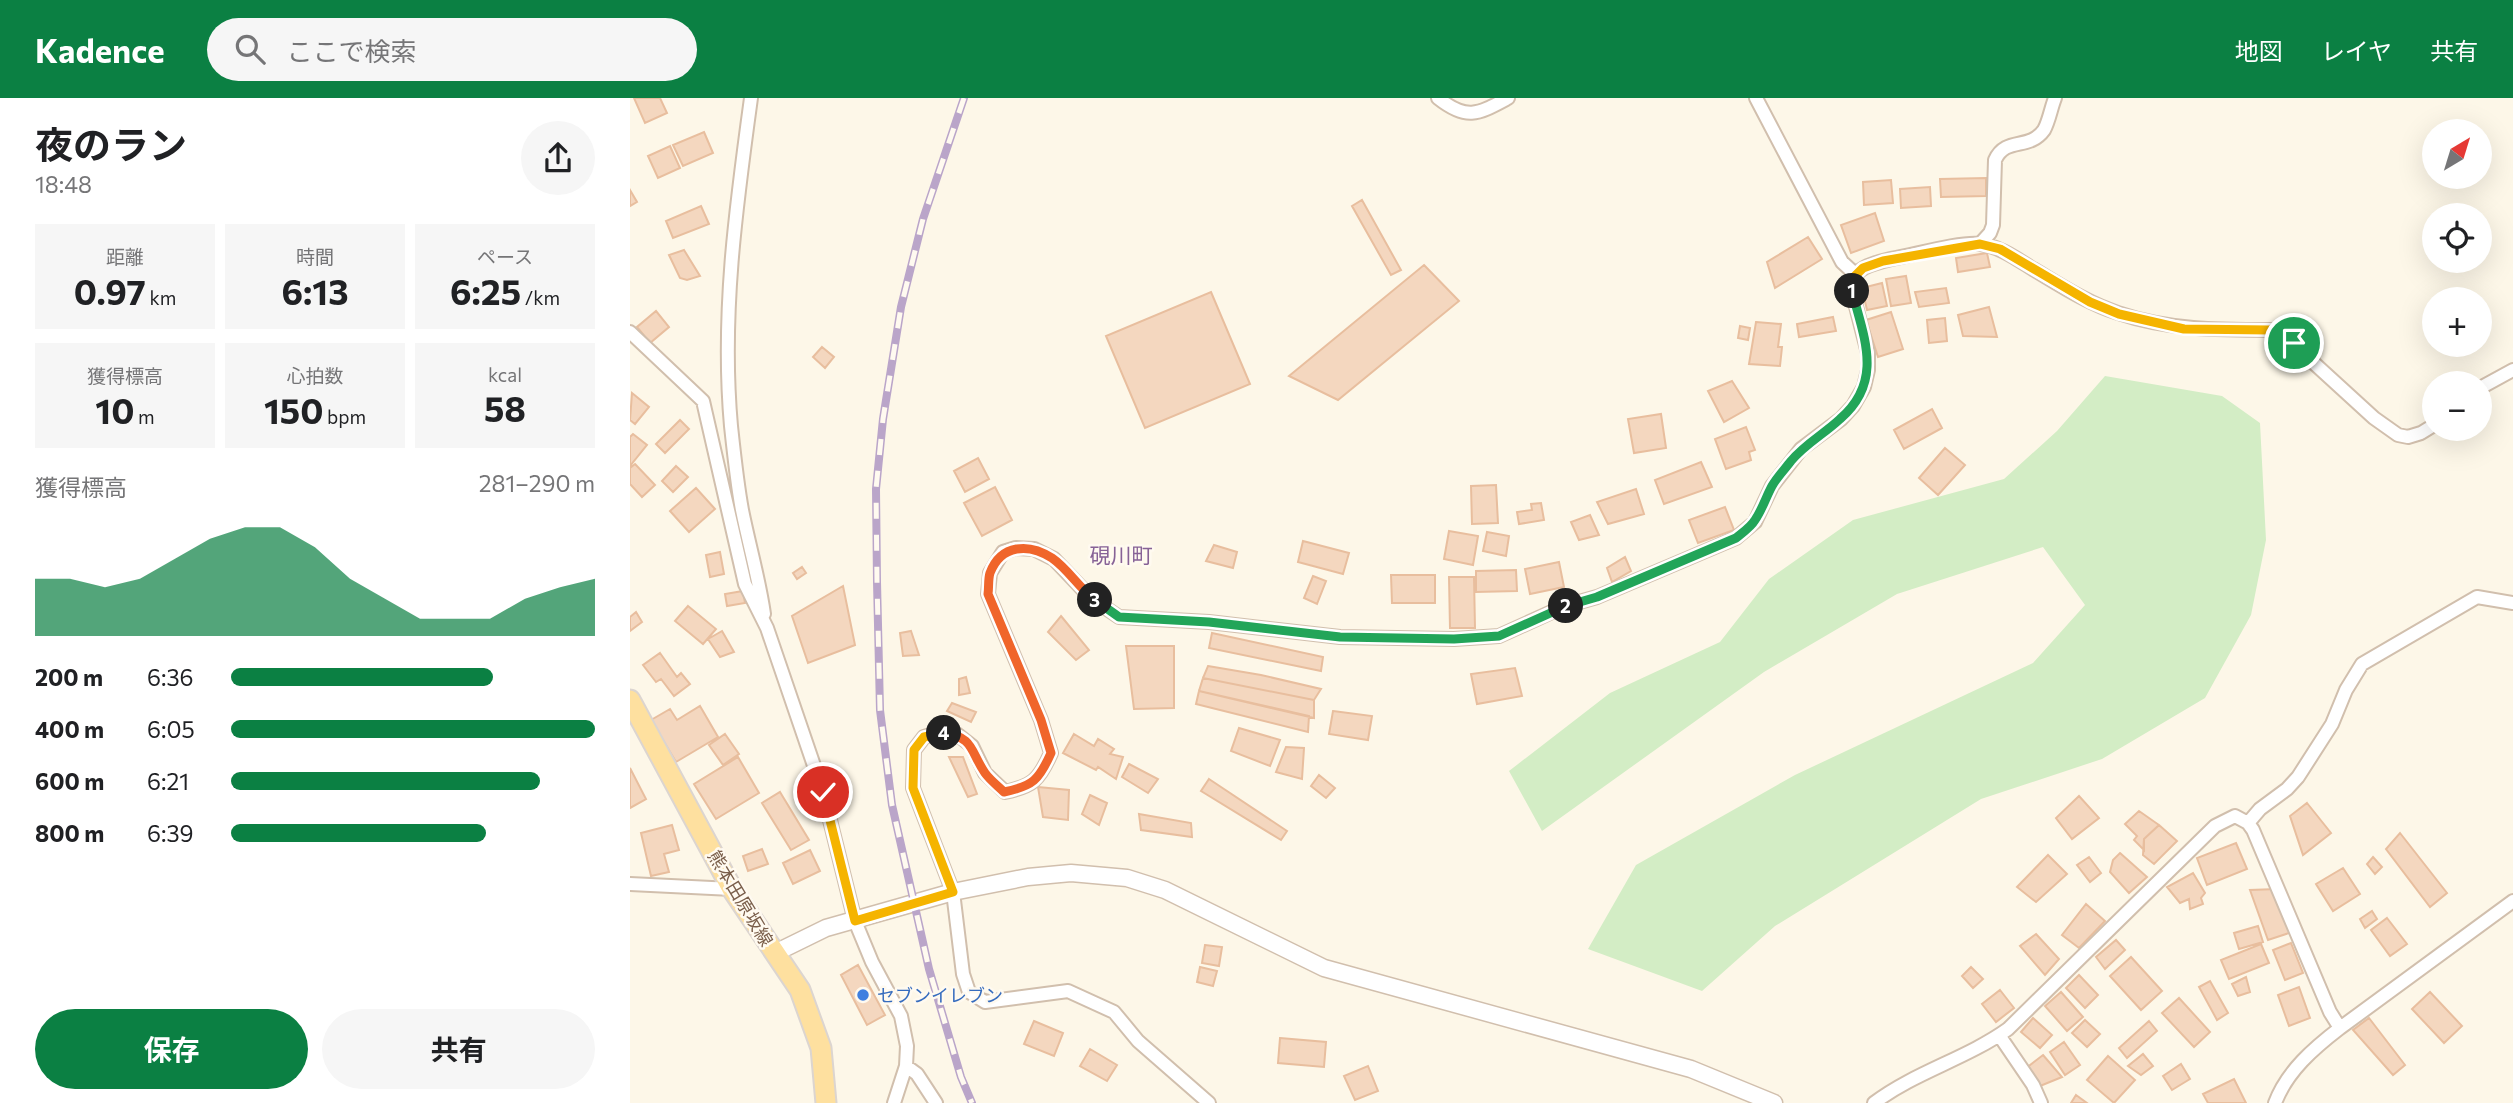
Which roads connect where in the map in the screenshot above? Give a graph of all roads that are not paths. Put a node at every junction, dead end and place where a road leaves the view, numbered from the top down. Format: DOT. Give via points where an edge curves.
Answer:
graph roads {
  1 [pos="751,98"];
  2 [pos="1438,98"];
  3 [pos="1508,98"];
  4 [pos="1756,98"];
  5 [pos="2054,98"];
  6 [pos="1980,244"];
  7 [pos="1855,274"];
  8 [pos="630,332"];
  9 [pos="2513,369"];
  10 [pos="2492,381"];
  11 [pos="2422,432"];
  12 [pos="2513,603"];
  13 [pos="767,628"];
  14 [pos="630,700"];
  15 [pos="2248,823"];
  16 [pos="630,884"];
  17 [pos="733,889"];
  18 [pos="953,892"];
  19 [pos="2513,901"];
  20 [pos="855,921"];
  21 [pos="775,954"];
  22 [pos="2340,1028"];
  23 [pos="1999,1035"];
  24 [pos="906,1066"];
  25 [pos="826,1103"];
  26 [pos="894,1103"];
  27 [pos="936,1103"];
  28 [pos="1209,1103"];
  29 [pos="1774,1103"];
  30 [pos="1874,1103"];
  31 [pos="2041,1103"];
  32 [pos="2275,1103"];
  1 -- 13 [label="street" via="734,222 727,320 731,425 742,510"];
  2 -- 3 [label="street" via="1466,114"];
  4 -- 7 [label="street" via="1842,262"];
  5 -- 6 [label="street" via="2045,128 2038,135 2029,143 1999,150 1993,225"];
  6 -- 7 [label="street" via="1883,261"];
  6 -- 11 [label="street" via="2000,249 2119,314 2184,329 2282,334 2398,435"];
  7 -- 18 [label="street" via="1851,287 1868,353 1864,387 1842,419 1801,449 1772,485 1755,522 1736,538 1499,636 1340,637 1119,617 1091,598 1054,559 1034,549 1003,552 990,573 988,594 1051,753 1035,781 1004,792 985,774 972,746 958,735 941,732 924,737 914,750 913,788"];
  8 -- 13 [label="street" via="703,401 745,584"];
  9 -- 10 [label="street"];
  12 -- 15 [label="street" via="2477,597 2362,664 2332,724 2298,776"];
  13 -- 20 [label="street" via="823,792"];
  14 -- 17 [label="main road, 熊本田原坂線"];
  15 -- 22 [label="street"];
  15 -- 23 [label="street" via="2235,816 2214,826"];
  16 -- 17 [label="street"];
  17 -- 21 [label="main road, 熊本田原坂線"];
  18 -- 20 [label="street"];
  18 -- 28 [label="street" via="969,992 985,1002 1068,991 1114,1012 1138,1041"];
  18 -- 29 [label="street" via="1071,873 1127,878 1165,890 1324,968 1691,1069"];
  19 -- 22 [label="street"];
  20 -- 21 [label="street" via="826,928"];
  20 -- 24 [label="street" via="901,1016"];
  21 -- 25 [label="main road, 熊本田原坂線" via="800,990 821,1048"];
  22 -- 32 [label="street" via="2306,1057"];
  23 -- 30 [label="street"];
  23 -- 31 [label="street" via="2034,1085"];
  24 -- 26 [label="street"];
  24 -- 27 [label="street" via="917,1074"];
}
